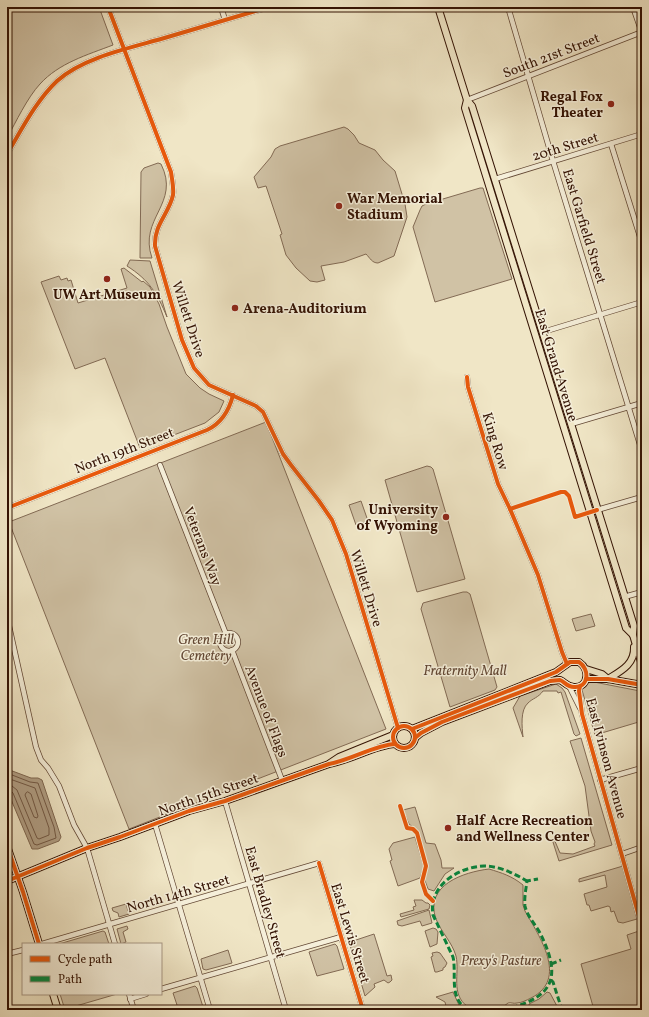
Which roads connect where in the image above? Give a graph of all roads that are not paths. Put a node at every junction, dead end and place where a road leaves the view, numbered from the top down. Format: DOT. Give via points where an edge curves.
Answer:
graph roads {
  1 [pos="108,7"];
  2 [pos="221,7"];
  3 [pos="269,7"];
  4 [pos="438,7"];
  5 [pos="508,7"];
  6 [pos="633,7"];
  7 [pos="225,20"];
  8 [pos="642,32"];
  9 [pos="124,49"];
  10 [pos="529,76"];
  11 [pos="467,100"];
  12 [pos="642,134"];
  13 [pos="612,144"];
  14 [pos="7,154"];
  15 [pos="554,161"];
  16 [pos="495,179"];
  17 [pos="642,244"];
  18 [pos="642,302"];
  19 [pos="600,314"];
  20 [pos="543,332"];
  21 [pos="468,377"];
  22 [pos="233,395"];
  23 [pos="642,403"];
  24 [pos="629,407"];
  25 [pos="571,424"];
  26 [pos="642,451"];
  27 [pos="160,466"];
  28 [pos="642,497"];
  29 [pos="7,508"];
  30 [pos="597,510"];
  31 [pos="642,592"];
  32 [pos="624,597"];
  33 [pos="7,617"];
  34 [pos="226,634"];
  35 [pos="633,635"];
  36 [pos="232,650"];
  37 [pos="567,664"];
  38 [pos="642,665"];
  39 [pos="562,669"];
  40 [pos="586,669"];
  41 [pos="586,679"];
  42 [pos="608,679"];
  43 [pos="563,681"];
  44 [pos="642,685"];
  45 [pos="569,686"];
  46 [pos="580,686"];
  47 [pos="504,695"];
  48 [pos="580,709"];
  49 [pos="398,728"];
  50 [pos="412,729"];
  51 [pos="393,735"];
  52 [pos="415,738"];
  53 [pos="395,744"];
  54 [pos="329,764"];
  55 [pos="642,768"];
  56 [pos="282,780"];
  57 [pos="600,780"];
  58 [pos="225,801"];
  59 [pos="155,824"];
  60 [pos="7,846"];
  61 [pos="642,847"];
  62 [pos="87,848"];
  63 [pos="622,854"];
  64 [pos="319,863"];
  65 [pos="18,877"];
  66 [pos="7,881"];
  67 [pos="249,884"];
  68 [pos="179,904"];
  69 [pos="109,924"];
  70 [pos="642,927"];
  71 [pos="341,937"];
  72 [pos="38,943"];
  73 [pos="45,943"];
  74 [pos="114,943"];
  75 [pos="22,950"];
  76 [pos="7,954"];
  77 [pos="271,957"];
  78 [pos="201,978"];
  79 [pos="162,989"];
  80 [pos="53,995"];
  81 [pos="130,996"];
  82 [pos="58,1010"];
  83 [pos="134,1010"];
  84 [pos="210,1010"];
  85 [pos="286,1010"];
  86 [pos="362,1010"];
  1 -- 9 [label="street, Willett Drive"];
  2 -- 7 [label="street"];
  3 -- 7 [label="street"];
  4 -- 11 [label="main road, East Grand Avenue"];
  5 -- 10 [label="street, East Garfield Street"];
  6 -- 8 [label="street"];
  7 -- 9 [label="street"];
  8 -- 10 [label="street, South 21st Street"];
  9 -- 14 [label="street" via="79,66 58,80 36,106"];
  9 -- 22 [label="street, Willett Drive" via="173,180 171,199 158,225 155,240 182,340 191,364 200,377 215,388"];
  10 -- 11 [label="street, South 21st Street"];
  10 -- 15 [label="street, East Garfield Street"];
  11 -- 16 [label="main road, East Grand Avenue" via="472,106"];
  11 -- 35 [label="main road, East Grand Avenue" via="465,108 626,628"];
  12 -- 13 [label="street, 20th Street"];
  13 -- 15 [label="street, 20th Street"];
  13 -- 17 [label="street"];
  15 -- 16 [label="street, 20th Street"];
  15 -- 19 [label="street, East Garfield Street"];
  16 -- 20 [label="main road, East Grand Avenue"];
  18 -- 19 [label="street"];
  19 -- 20 [label="street"];
  19 -- 24 [label="street, East Garfield Street"];
  20 -- 25 [label="main road, East Grand Avenue"];
  21 -- 37 [label="street, King Row" via="468,387 498,484 538,575"];
  22 -- 29 [label="street, North 19th Street" via="226,414 207,430"];
  22 -- 49 [label="street, Willett Drive" via="263,412 290,466 332,520 346,554"];
  23 -- 24 [label="street"];
  24 -- 25 [label="street"];
  24 -- 26 [label="street, East Garfield Street"];
  25 -- 30 [label="main road, East Grand Avenue"];
  27 -- 34 [label="street, Veterans Way"];
  28 -- 30 [label="street"];
  30 -- 32 [label="main road, East Grand Avenue"];
  31 -- 32 [label="street"];
  32 -- 35 [label="main road, East Grand Avenue" via="634,626"];
  33 -- 62 [label="street" via="36,747 41,760 59,786 74,825"];
  34 -- 36 [label="street" via="237,639 236,647"];
  34 -- 36 [label="street" via="221,639 221,647 227,651"];
  35 -- 38 [label="main road, East Grand Avenue"];
  35 -- 42 [label="main road" via="635,649 632,660 624,669"];
  36 -- 56 [label="street, Avenue of Flags"];
  37 -- 39 [label="main road"];
  37 -- 40 [label="main road" via="579,662"];
  39 -- 43 [label="main road"];
  39 -- 47 [label="main road"];
  40 -- 41 [label="main road"];
  40 -- 42 [label="main road" via="602,674"];
  41 -- 42 [label="main road"];
  41 -- 46 [label="main road"];
  42 -- 44 [label="main road"];
  43 -- 45 [label="main road"];
  43 -- 47 [label="main road" via="556,679"];
  45 -- 46 [label="main road"];
  45 -- 48 [label="street, East Ivinson Avenue"];
  46 -- 48 [label="street, East Ivinson Avenue"];
  47 -- 50 [label="main road"];
  47 -- 52 [label="main road, North 15th Street" via="442,722"];
  48 -- 57 [label="street, East Ivinson Avenue"];
  49 -- 50 [label="main road" via="404,726"];
  49 -- 51 [label="main road"];
  50 -- 52 [label="main road"];
  51 -- 53 [label="main road"];
  51 -- 54 [label="main road, North 15th Street" via="339,757"];
  52 -- 53 [label="main road, North 15th Street" via="413,744 407,748"];
  53 -- 54 [label="main road, North 15th Street"];
  54 -- 56 [label="main road, North 15th Street"];
  55 -- 57 [label="street"];
  56 -- 58 [label="main road, North 15th Street"];
  57 -- 63 [label="street, East Ivinson Avenue"];
  58 -- 59 [label="main road, North 15th Street"];
  58 -- 67 [label="street, East Bradley Street"];
  59 -- 62 [label="main road, North 15th Street"];
  59 -- 68 [label="street"];
  60 -- 65 [label="main road"];
  61 -- 63 [label="street"];
  62 -- 65 [label="main road, North 15th Street"];
  62 -- 69 [label="street"];
  63 -- 70 [label="street, East Ivinson Avenue"];
  64 -- 67 [label="street, North 14th Street"];
  64 -- 71 [label="street, East Lewis Street"];
  65 -- 66 [label="main road, North 15th Street"];
  65 -- 72 [label="main road"];
  67 -- 68 [label="street, North 14th Street"];
  67 -- 77 [label="street, East Bradley Street"];
  68 -- 69 [label="street, North 14th Street"];
  68 -- 78 [label="street"];
  69 -- 73 [label="street, North 14th Street"];
  69 -- 74 [label="street"];
  71 -- 77 [label="street"];
  71 -- 86 [label="street, East Lewis Street"];
  75 -- 76 [label="street"];
  77 -- 78 [label="street"];
  77 -- 85 [label="street, East Bradley Street"];
  78 -- 79 [label="street"];
  78 -- 84 [label="street"];
  80 -- 82 [label="main road"];
  81 -- 83 [label="street"];
}
